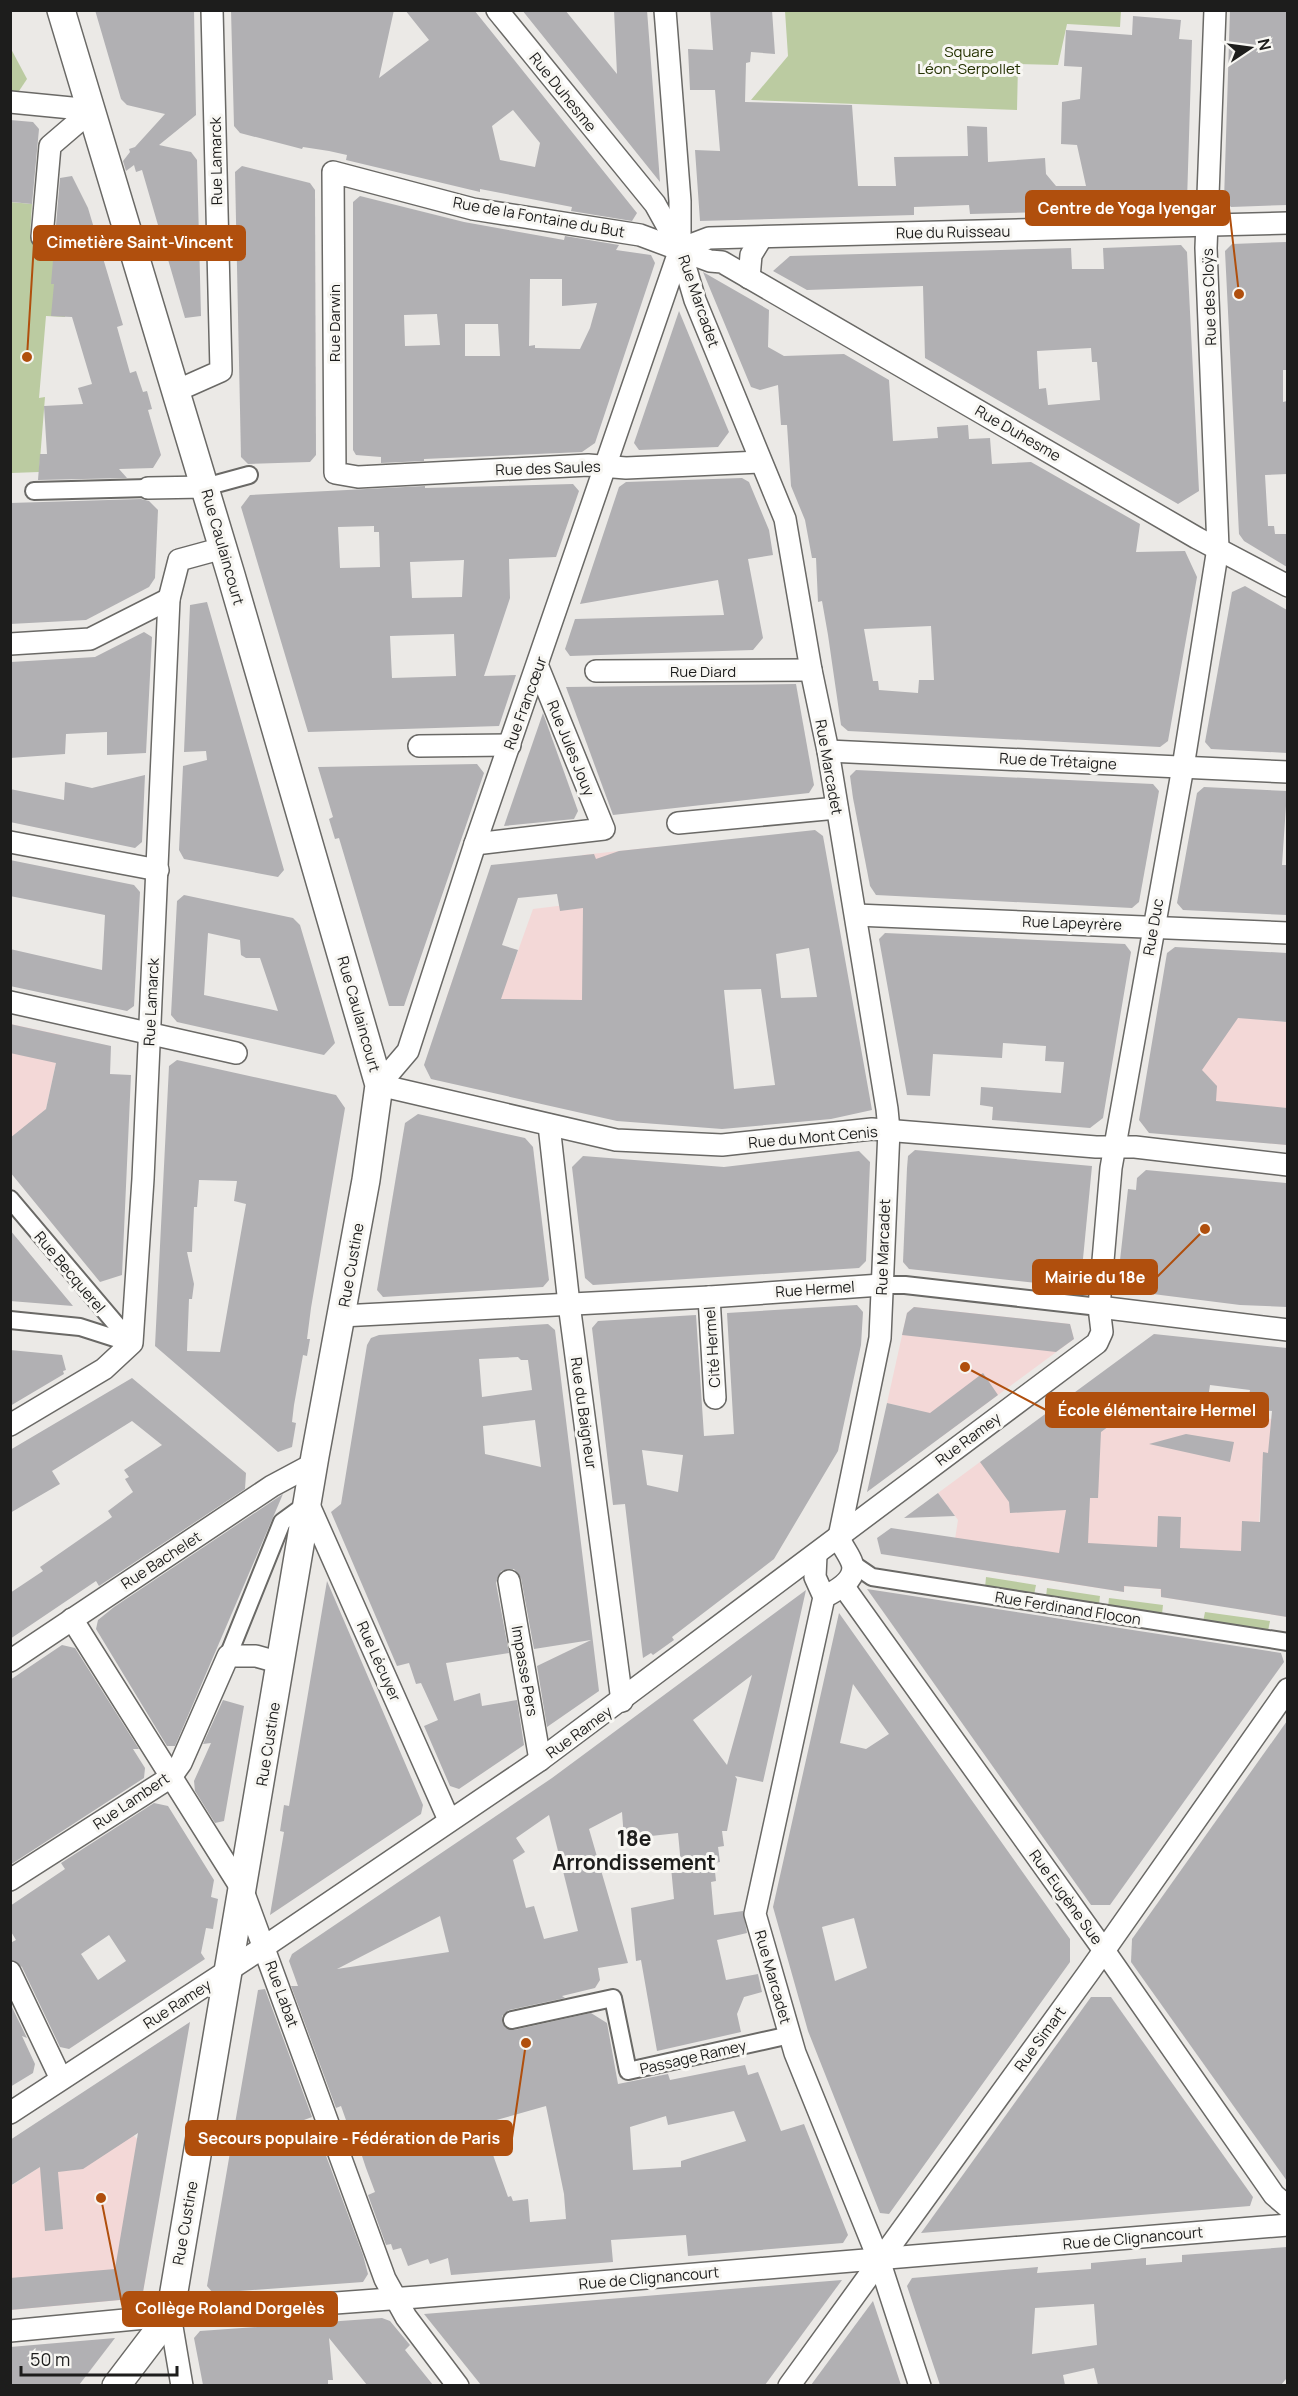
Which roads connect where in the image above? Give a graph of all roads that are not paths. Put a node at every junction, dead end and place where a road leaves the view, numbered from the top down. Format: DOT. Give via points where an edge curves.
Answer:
graph roads {
  1 [pos="61,10"];
  2 [pos="212,10"];
  3 [pos="497,10"];
  4 [pos="665,10"];
  5 [pos="1215,10"];
  6 [pos="10,102"];
  7 [pos="92,110"];
  8 [pos="333,172"];
  9 [pos="1287,223"];
  10 [pos="1207,225"];
  11 [pos="42,237"];
  12 [pos="762,237"];
  13 [pos="681,249"];
  14 [pos="749,278"];
  15 [pos="176,391"];
  16 [pos="760,462"];
  17 [pos="605,466"];
  18 [pos="335,473"];
  19 [pos="249,476"];
  20 [pos="205,487"];
  21 [pos="148,488"];
  22 [pos="34,491"];
  23 [pos="222,548"];
  24 [pos="1218,548"];
  25 [pos="1287,586"];
  26 [pos="169,599"];
  27 [pos="10,644"];
  28 [pos="538,667"];
  29 [pos="811,670"];
  30 [pos="596,671"];
  31 [pos="510,745"];
  32 [pos="419,746"];
  33 [pos="828,751"];
  34 [pos="1183,767"];
  35 [pos="1287,772"];
  36 [pos="837,808"];
  37 [pos="678,824"];
  38 [pos="10,842"];
  39 [pos="475,844"];
  40 [pos="158,870"];
  41 [pos="856,915"];
  42 [pos="1152,926"];
  43 [pos="1287,933"];
  44 [pos="10,1002"];
  45 [pos="149,1033"];
  46 [pos="236,1053"];
  47 [pos="380,1085"];
  48 [pos="549,1125"];
  49 [pos="889,1130"];
  50 [pos="1114,1147"];
  51 [pos="1287,1165"];
  52 [pos="10,1199"];
  53 [pos="881,1285"];
  54 [pos="709,1297"];
  55 [pos="570,1304"];
  56 [pos="1099,1307"];
  57 [pos="341,1316"];
  58 [pos="10,1320"];
  59 [pos="1287,1330"];
  60 [pos="132,1343"];
  61 [pos="715,1398"];
  62 [pos="10,1425"];
  63 [pos="315,1463"];
  64 [pos="308,1503"];
  65 [pos="839,1537"];
  66 [pos="816,1555"];
  67 [pos="853,1564"];
  68 [pos="509,1581"];
  69 [pos="844,1587"];
  70 [pos="824,1597"];
  71 [pos="72,1618"];
  72 [pos="1287,1642"];
  73 [pos="228,1656"];
  74 [pos="10,1661"];
  75 [pos="281,1663"];
  76 [pos="1287,1689"];
  77 [pos="622,1701"];
  78 [pos="540,1760"];
  79 [pos="171,1777"];
  80 [pos="449,1820"];
  81 [pos="10,1880"];
  82 [pos="243,1891"];
  83 [pos="264,1947"];
  84 [pos="1103,1949"];
  85 [pos="229,1970"];
  86 [pos="10,1972"];
  87 [pos="512,2020"];
  88 [pos="790,2035"];
  89 [pos="61,2079"];
  90 [pos="10,2113"];
  91 [pos="1287,2207"];
  92 [pos="1287,2225"];
  93 [pos="879,2260"];
  94 [pos="395,2298"];
  95 [pos="170,2315"];
  96 [pos="10,2331"];
  97 [pos="116,2385"];
  98 [pos="182,2385"];
  99 [pos="458,2385"];
  100 [pos="789,2385"];
  101 [pos="920,2385"];
  1 -- 7 [label="street, Rue Caulaincourt"];
  2 -- 15 [label="street, Rue Lamarck" via="220,371"];
  3 -- 13 [label="street, Rue Duhesme" via="655,204"];
  4 -- 13 [label="street, Rue Marcadet"];
  5 -- 10 [label="street, Rue des Cloÿs"];
  6 -- 7 [label="street"];
  7 -- 11 [label="street" via="50,146"];
  7 -- 15 [label="street, Rue Caulaincourt"];
  8 -- 13 [label="street, Rue de la Fontaine du But" via="473,208 640,235"];
  8 -- 18 [label="street, Rue Darwin"];
  9 -- 10 [label="street, Rue du Ruisseau"];
  10 -- 12 [label="street, Rue du Ruisseau"];
  10 -- 24 [label="street, Rue des Cloÿs"];
  12 -- 13 [label="street, Rue du Ruisseau" via="709,238"];
  12 -- 14 [label="street" via="751,255"];
  13 -- 14 [label="street, Rue Duhesme" via="722,262"];
  13 -- 16 [label="street, Rue Marcadet" via="695,300"];
  13 -- 17 [label="street, Rue Francœur"];
  14 -- 24 [label="street, Rue Duhesme"];
  15 -- 20 [label="street, Rue Caulaincourt"];
  16 -- 17 [label="street, Rue des Saules"];
  16 -- 29 [label="street, Rue Marcadet" via="785,519"];
  17 -- 18 [label="street, Rue des Saules" via="358,477"];
  17 -- 28 [label="street, Rue Francœur"];
  19 -- 20 [label="street"];
  20 -- 21 [label="street"];
  20 -- 23 [label="street, Rue Caulaincourt"];
  21 -- 22 [label="street"];
  23 -- 26 [label="street, Rue Lamarck" via="179,560"];
  23 -- 47 [label="street, Rue Caulaincourt"];
  24 -- 25 [label="street, Rue Duhesme"];
  24 -- 34 [label="street, Rue Duc"];
  26 -- 27 [label="street" via="90,639"];
  26 -- 40 [label="street, Rue Lamarck"];
  28 -- 31 [label="street, Rue Francœur"];
  28 -- 39 [label="street, Rue Jules Jouy" via="604,829"];
  29 -- 30 [label="street, Rue Diard"];
  29 -- 33 [label="street, Rue Marcadet"];
  31 -- 32 [label="street"];
  31 -- 39 [label="street, Rue Francœur"];
  33 -- 34 [label="street, Rue de Trétaigne"];
  33 -- 36 [label="street, Rue Marcadet"];
  34 -- 35 [label="street, Rue de Trétaigne"];
  34 -- 42 [label="street, Rue Duc"];
  36 -- 37 [label="street"];
  36 -- 41 [label="street, Rue Marcadet"];
  38 -- 40 [label="street"];
  39 -- 47 [label="street, Rue Francœur" via="408,1051"];
  40 -- 45 [label="street, Rue Lamarck"];
  41 -- 42 [label="street, Rue Lapeyrère"];
  41 -- 49 [label="street, Rue Marcadet"];
  42 -- 43 [label="street, Rue Lapeyrère"];
  42 -- 50 [label="street, Rue Duc"];
  44 -- 45 [label="street"];
  45 -- 46 [label="street"];
  45 -- 60 [label="street, Rue Lamarck"];
  47 -- 48 [label="street, Rue du Mont Cenis"];
  47 -- 57 [label="street, Rue Custine"];
  48 -- 49 [label="street, Rue du Mont Cenis" via="616,1140 722,1145"];
  48 -- 55 [label="street, Rue du Baigneur"];
  49 -- 50 [label="street, Rue du Mont Cenis"];
  49 -- 53 [label="street, Rue Marcadet"];
  50 -- 51 [label="street, Rue du Mont Cenis"];
  50 -- 56 [label="street, Rue Duc"];
  52 -- 60 [label="street, Rue Becquerel"];
  53 -- 54 [label="street, Rue Hermel"];
  53 -- 56 [label="street, Rue Hermel"];
  53 -- 65 [label="street, Rue Marcadet" via="880,1338"];
  54 -- 55 [label="street, Rue Hermel"];
  54 -- 61 [label="street, Cité Hermel"];
  55 -- 57 [label="street, Rue Hermel"];
  55 -- 77 [label="street, Rue du Baigneur"];
  56 -- 59 [label="street, Rue Hermel"];
  56 -- 65 [label="street, Rue Ramey" via="1102,1332 1097,1343"];
  57 -- 63 [label="street, Rue Custine"];
  58 -- 60 [label="street" via="80,1327"];
  60 -- 62 [label="street" via="104,1369"];
  63 -- 64 [label="street, Rue Custine"];
  63 -- 71 [label="street, Rue Bachelet" via="272,1486"];
  64 -- 73 [label="street, Rue Lambert" via="282,1522"];
  64 -- 75 [label="street, Rue Custine"];
  64 -- 80 [label="street, Rue Lécuyer"];
  65 -- 66 [label="street, Rue Ramey"];
  65 -- 67 [label="street"];
  66 -- 70 [label="street, Rue Marcadet" via="815,1577"];
  66 -- 77 [label="street, Rue Ramey"];
  67 -- 69 [label="street"];
  67 -- 72 [label="street, Rue Ferdinand Flocon" via="872,1577"];
  68 -- 78 [label="street, Impasse Pers"];
  69 -- 70 [label="street"];
  69 -- 84 [label="street, Rue Eugène Sue"];
  70 -- 88 [label="street, Rue Marcadet" via="755,1914"];
  71 -- 74 [label="street, Rue Bachelet"];
  71 -- 79 [label="street, Rue Labat"];
  73 -- 75 [label="street" via="256,1656"];
  73 -- 79 [label="street, Rue Lambert" via="181,1763"];
  75 -- 82 [label="street, Rue Custine"];
  76 -- 84 [label="street, Rue Simart"];
  77 -- 78 [label="street, Rue Ramey"];
  78 -- 80 [label="street, Rue Ramey"];
  79 -- 81 [label="street, Rue Lambert"];
  79 -- 82 [label="street, Rue Labat"];
  80 -- 83 [label="street, Rue Ramey"];
  82 -- 83 [label="street, Rue Labat"];
  82 -- 85 [label="street, Rue Custine"];
  83 -- 85 [label="street, Rue Ramey"];
  83 -- 94 [label="street, Rue Labat"];
  84 -- 91 [label="street, Rue Eugène Sue" via="1274,2195"];
  84 -- 93 [label="street, Rue Simart"];
  85 -- 89 [label="street, Rue Ramey"];
  85 -- 95 [label="street, Rue Custine"];
  86 -- 89 [label="street"];
  87 -- 88 [label="street, Passage Ramey" via="612,1998 628,2071"];
  88 -- 93 [label="street, Rue Marcadet"];
  89 -- 90 [label="street, Rue Ramey"];
  92 -- 93 [label="street, Rue de Clignancourt"];
  93 -- 94 [label="street, Rue de Clignancourt"];
  93 -- 100 [label="street, Rue Simart"];
  93 -- 101 [label="street, Rue Marcadet"];
  94 -- 95 [label="street, Rue de Clignancourt"];
  94 -- 99 [label="street, Rue Labat"];
  95 -- 96 [label="street, Rue de Clignancourt"];
  95 -- 97 [label="street, Rue Custine"];
  95 -- 98 [label="street"];
}
